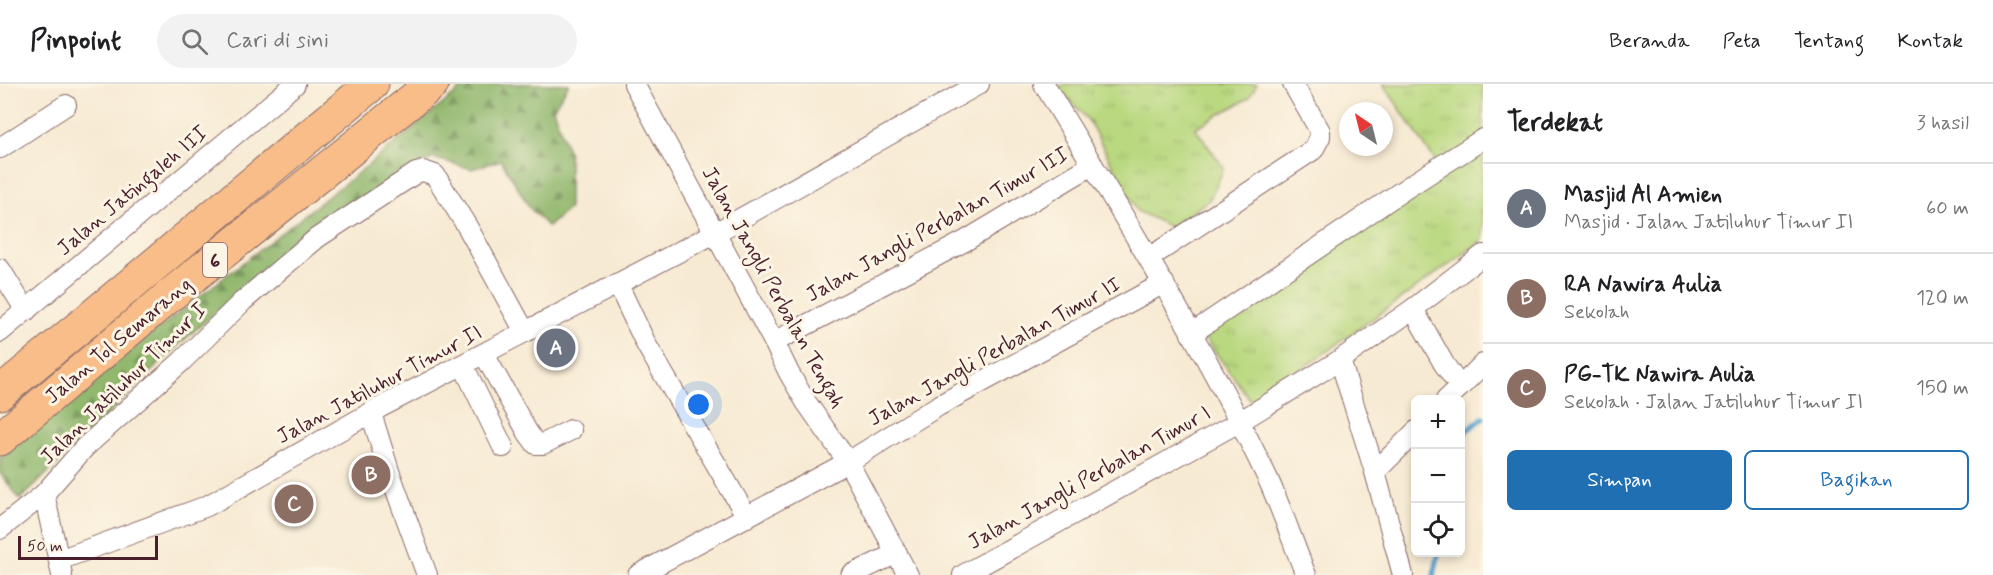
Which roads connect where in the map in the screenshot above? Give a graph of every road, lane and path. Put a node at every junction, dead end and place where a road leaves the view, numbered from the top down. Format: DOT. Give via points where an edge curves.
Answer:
graph roads {
  1 [pos="295,84"];
  2 [pos="372,84"];
  3 [pos="432,84"];
  4 [pos="634,84"];
  5 [pos="979,84"];
  6 [pos="1044,84"];
  7 [pos="1293,84"];
  8 [pos="66,105"];
  9 [pos="1483,139"];
  10 [pos="0,148"];
  11 [pos="1092,165"];
  12 [pos="715,233"];
  13 [pos="1483,255"];
  14 [pos="1149,258"];
  15 [pos="0,269"];
  16 [pos="1164,283"];
  17 [pos="618,285"];
  18 [pos="1413,309"];
  19 [pos="26,311"];
  20 [pos="0,332"];
  21 [pos="525,332"];
  22 [pos="1191,334"];
  23 [pos="774,342"];
  24 [pos="484,354"];
  25 [pos="1340,360"];
  26 [pos="1483,364"];
  27 [pos="463,365"];
  28 [pos="0,393"];
  29 [pos="1453,393"];
  30 [pos="371,413"];
  31 [pos="1239,422"];
  32 [pos="571,430"];
  33 [pos="1411,436"];
  34 [pos="0,439"];
  35 [pos="503,447"];
  36 [pos="848,462"];
  37 [pos="1375,472"];
  38 [pos="44,494"];
  39 [pos="747,517"];
  40 [pos="0,529"];
  41 [pos="897,553"];
  42 [pos="60,567"];
  43 [pos="427,575"];
  44 [pos="638,575"];
  45 [pos="851,575"];
  46 [pos="908,575"];
  47 [pos="963,575"];
  48 [pos="1306,575"];
  49 [pos="1403,575"];
  1 -- 19 [label="street, Jalan Jatingaleh III"];
  2 -- 28 [label="highway, Jalan Tol Semarang / 6"];
  3 -- 34 [label="highway, Jalan Tol Semarang / 6" via="174,292"];
  4 -- 12 [label="street, Jalan Jangli Perbalan Tengah"];
  5 -- 12 [label="street, Jalan Jatiluhur Timur II"];
  6 -- 11 [label="street"];
  7 -- 14 [label="street" via="1320,131 1313,150"];
  8 -- 10 [label="street"];
  9 -- 22 [label="street"];
  11 -- 14 [label="street"];
  11 -- 23 [label="street, Jalan Jangli Perbalan Timur III" via="965,241"];
  12 -- 17 [label="street, Jalan Jatiluhur Timur II"];
  12 -- 23 [label="street, Jalan Jangli Perbalan Tengah"];
  13 -- 18 [label="street, Jalan Jangli Perbalan Timur I"];
  14 -- 16 [label="street"];
  15 -- 19 [label="street"];
  16 -- 22 [label="street"];
  16 -- 36 [label="street, Jalan Jangli Perbalan Timur II" via="938,406"];
  17 -- 21 [label="street, Jalan Jatiluhur Timur II"];
  17 -- 39 [label="street" via="647,346"];
  18 -- 25 [label="street, Jalan Jangli Perbalan Timur I"];
  18 -- 29 [label="street" via="1444,364"];
  19 -- 20 [label="street, Jalan Jatingaleh III"];
  21 -- 24 [label="street, Jalan Jatiluhur Timur II"];
  21 -- 38 [label="street, Jalan Jatiluhur Timur I" via="435,175 423,171 317,238 243,301 86,447"];
  22 -- 31 [label="street"];
  23 -- 36 [label="street, Jalan Jangli Perbalan Tengah" via="806,402"];
  24 -- 27 [label="street, Jalan Jatiluhur Timur II"];
  24 -- 32 [label="street" via="536,444"];
  25 -- 31 [label="street, Jalan Jangli Perbalan Timur I"];
  25 -- 37 [label="street"];
  26 -- 29 [label="street"];
  27 -- 30 [label="street, Jalan Jatiluhur Timur II"];
  27 -- 35 [label="street"];
  30 -- 42 [label="street, Jalan Jatiluhur Timur II" via="207,506"];
  30 -- 43 [label="street"];
  31 -- 47 [label="street, Jalan Jangli Perbalan Timur I"];
  31 -- 48 [label="street" via="1268,480"];
  33 -- 37 [label="street"];
  36 -- 39 [label="street, Jalan Jangli Perbalan Timur II"];
  36 -- 41 [label="street, Jalan Jangli Perbalan Tengah"];
  37 -- 49 [label="street"];
  38 -- 40 [label="street"];
  38 -- 42 [label="street"];
  39 -- 44 [label="street, Jalan Jangli Perbalan Timur II"];
  41 -- 45 [label="street"];
  41 -- 46 [label="street, Jalan Jangli Perbalan Tengah"];
}
